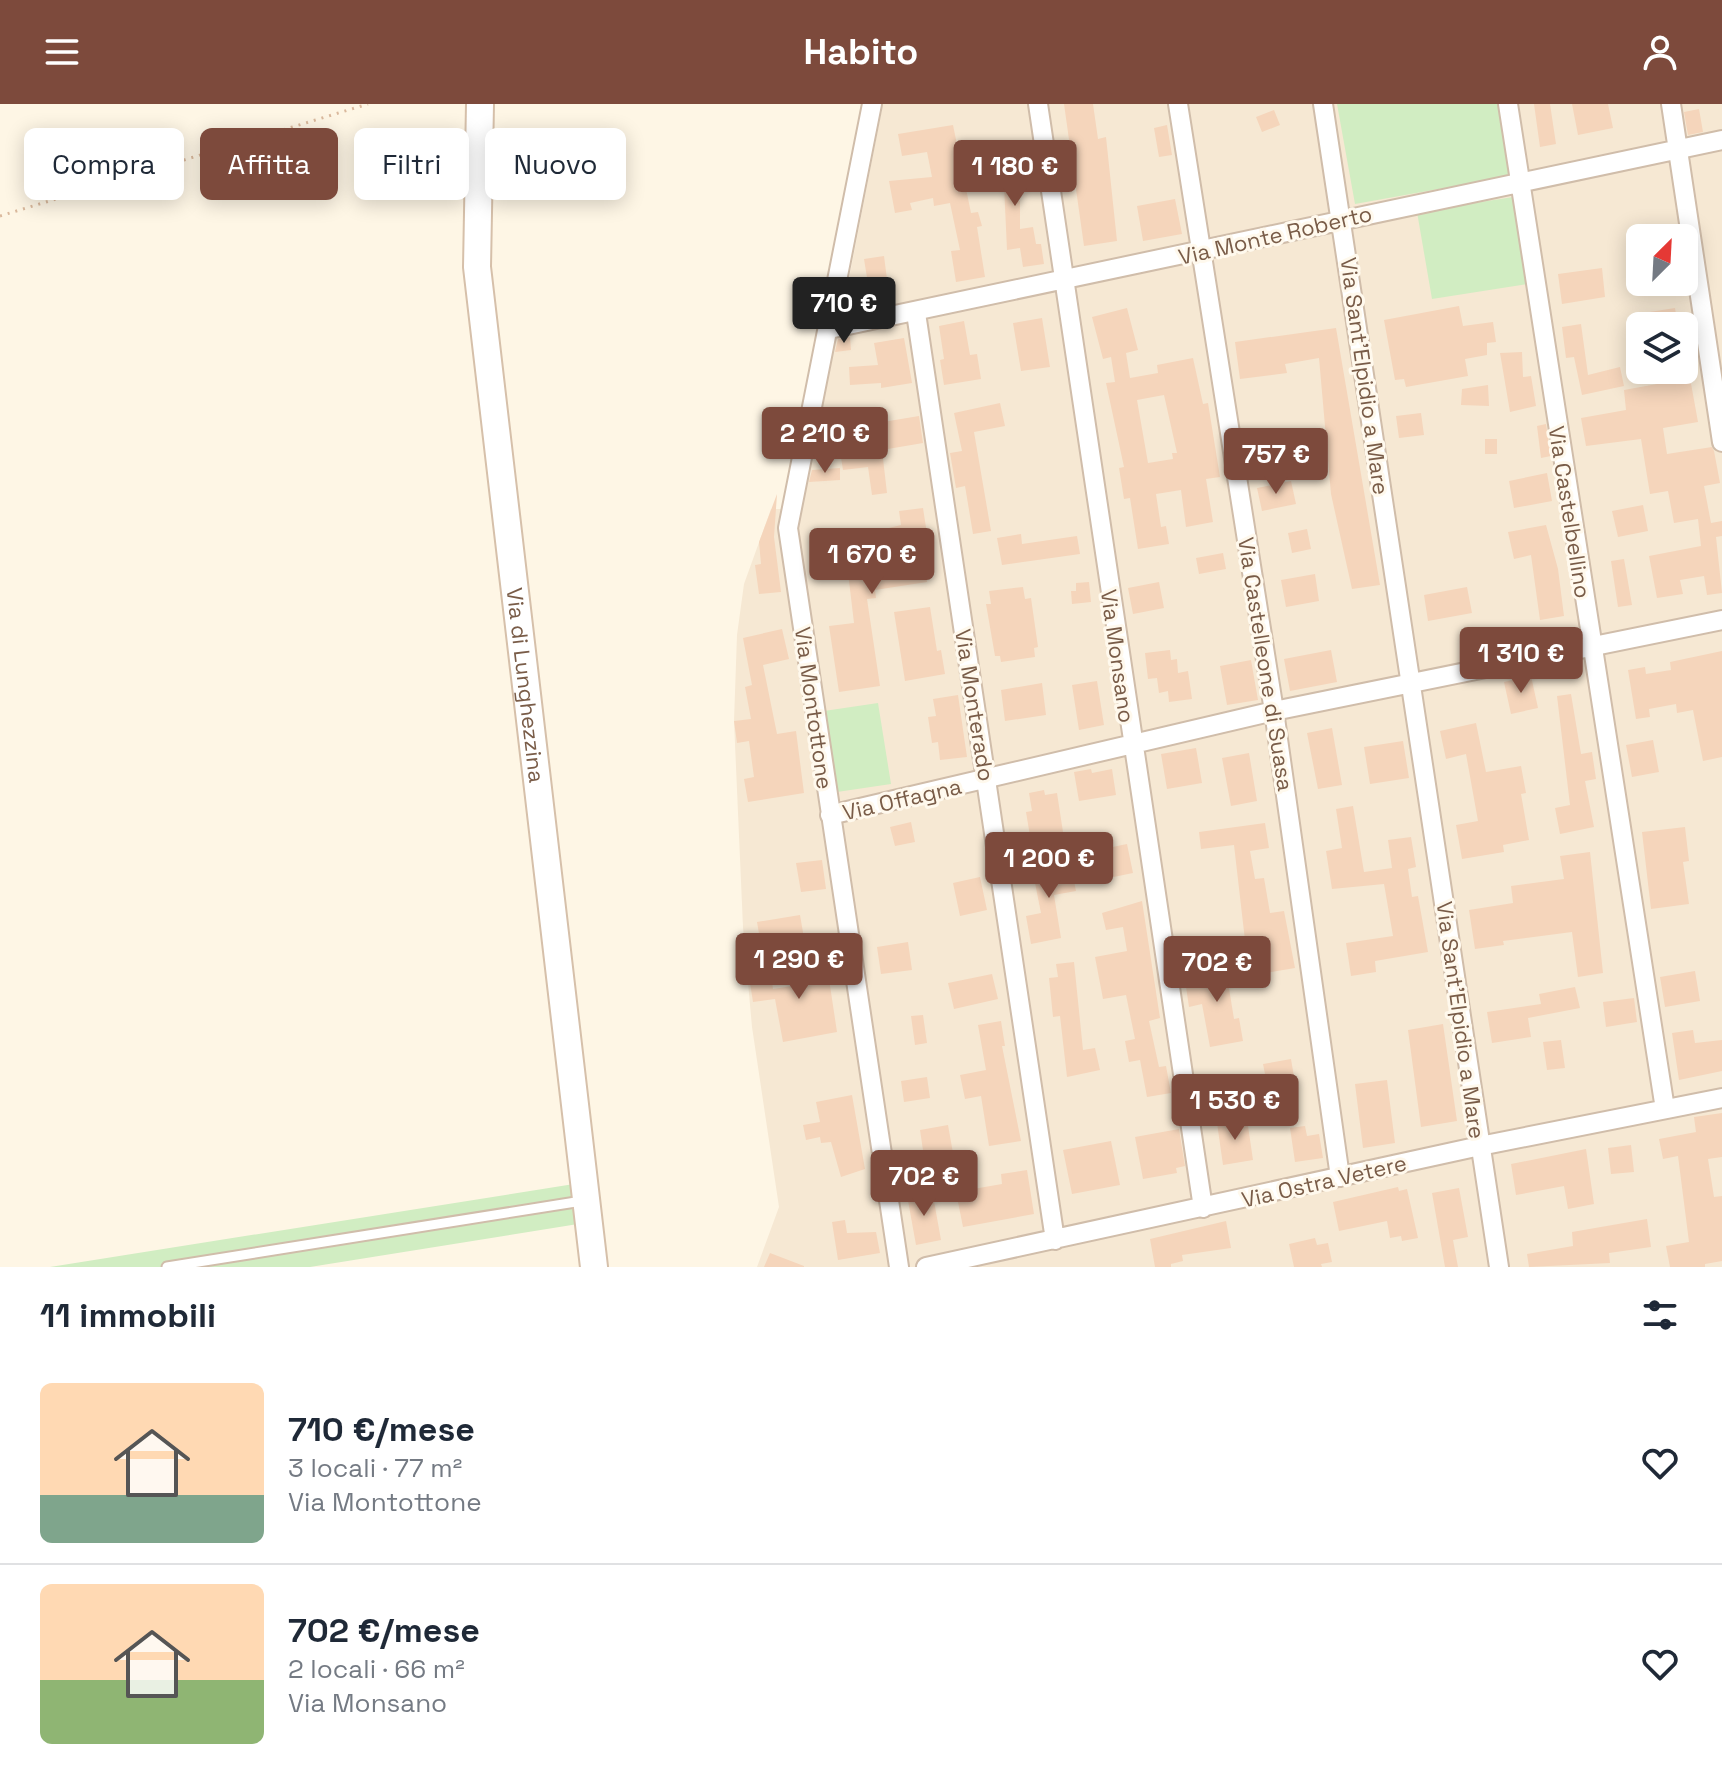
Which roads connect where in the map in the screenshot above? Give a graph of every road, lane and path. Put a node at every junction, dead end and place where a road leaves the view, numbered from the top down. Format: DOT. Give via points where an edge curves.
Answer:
graph roads {
  1 [pos="368,104"];
  2 [pos="480,104"];
  3 [pos="872,104"];
  4 [pos="1038,104"];
  5 [pos="1178,104"];
  6 [pos="1323,104"];
  7 [pos="1508,104"];
  8 [pos="1671,104"];
  9 [pos="1722,140"];
  10 [pos="1678,150"];
  11 [pos="1519,182"];
  12 [pos="0,216"];
  13 [pos="1343,219"];
  14 [pos="1201,253"];
  15 [pos="1063,282"];
  16 [pos="916,313"];
  17 [pos="829,329"];
  18 [pos="1722,442"];
  19 [pos="1722,620"];
  20 [pos="1591,645"];
  21 [pos="1409,684"];
  22 [pos="1274,711"];
  23 [pos="1131,745"];
  24 [pos="986,780"];
  25 [pos="830,815"];
  26 [pos="1722,1098"];
  27 [pos="1665,1109"];
  28 [pos="1480,1146"];
  29 [pos="1340,1177"];
  30 [pos="586,1201"];
  31 [pos="1203,1208"];
  32 [pos="1055,1240"];
  33 [pos="167,1267"];
  34 [pos="594,1267"];
  35 [pos="899,1267"];
  36 [pos="926,1267"];
  37 [pos="1499,1267"];
  1 -- 12 [label="path"];
  2 -- 30 [label="street, Via di Lunghezzina" via="477,267"];
  3 -- 17 [label="street, Via Montottone"];
  4 -- 15 [label="street, Via Monsano"];
  5 -- 14 [label="street, Via Castelleone di Suasa"];
  6 -- 13 [label="street, Via Sant'Elpidio a Mare"];
  7 -- 11 [label="street, Via Castelbellino"];
  8 -- 10 [label="street"];
  9 -- 10 [label="street, Via Monte Roberto"];
  10 -- 11 [label="street, Via Monte Roberto"];
  10 -- 18 [label="street"];
  11 -- 13 [label="street, Via Monte Roberto"];
  11 -- 20 [label="street, Via Castelbellino"];
  13 -- 14 [label="street, Via Monte Roberto"];
  13 -- 21 [label="street, Via Sant'Elpidio a Mare"];
  14 -- 15 [label="street, Via Monte Roberto"];
  14 -- 22 [label="street, Via Castelleone di Suasa"];
  15 -- 16 [label="street, Via Monte Roberto"];
  15 -- 23 [label="street, Via Monsano"];
  16 -- 17 [label="street, Via Monte Roberto"];
  16 -- 24 [label="street, Via Monterado"];
  17 -- 25 [label="street, Via Montottone" via="788,528"];
  19 -- 20 [label="street"];
  20 -- 21 [label="street, Via Offagna"];
  20 -- 27 [label="street, Via Castelbellino"];
  21 -- 22 [label="street, Via Offagna"];
  21 -- 28 [label="street, Via Sant'Elpidio a Mare"];
  22 -- 23 [label="street, Via Offagna"];
  22 -- 29 [label="street, Via Castelleone di Suasa"];
  23 -- 24 [label="street, Via Offagna"];
  23 -- 31 [label="street, Via Monsano"];
  24 -- 25 [label="street, Via Offagna"];
  24 -- 32 [label="street, Via Monterado"];
  25 -- 35 [label="street, Via Montottone"];
  26 -- 27 [label="street, Via Ostra Vetere"];
  27 -- 28 [label="street, Via Ostra Vetere"];
  28 -- 29 [label="street, Via Ostra Vetere"];
  28 -- 37 [label="street, Via Sant'Elpidio a Mare"];
  29 -- 31 [label="street, Via Ostra Vetere"];
  30 -- 33 [label="lane"];
  30 -- 34 [label="street, Via di Lunghezzina"];
  31 -- 32 [label="street, Via Ostra Vetere"];
  32 -- 36 [label="street, Via Ostra Vetere"];
}
